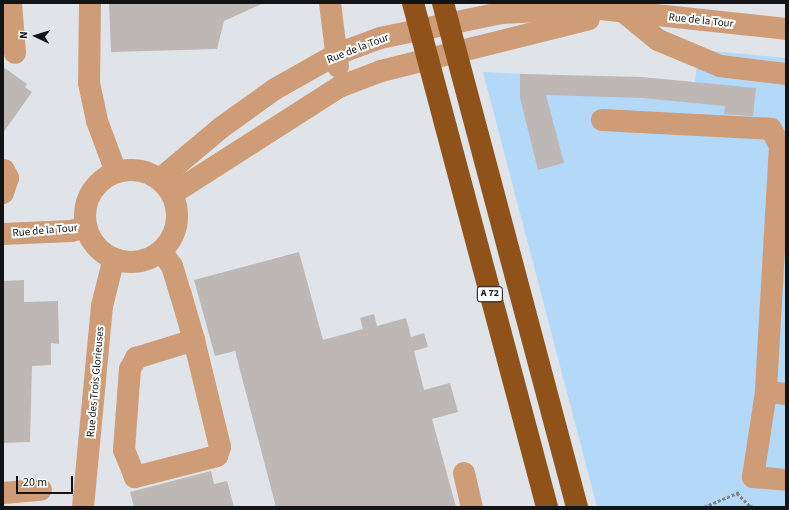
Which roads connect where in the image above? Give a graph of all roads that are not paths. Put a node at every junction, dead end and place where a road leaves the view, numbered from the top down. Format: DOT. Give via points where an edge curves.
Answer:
graph roads {
  1 [pos="11,3"];
  2 [pos="90,3"];
  3 [pos="330,3"];
  4 [pos="413,3"];
  5 [pos="443,3"];
  6 [pos="620,13"];
  7 [pos="529,15"];
  8 [pos="786,29"];
  9 [pos="15,53"];
  10 [pos="337,54"];
  11 [pos="786,74"];
  12 [pos="340,87"];
  13 [pos="602,120"];
  14 [pos="783,143"];
  15 [pos="4,170"];
  16 [pos="116,172"];
  17 [pos="166,187"];
  18 [pos="3,193"];
  19 [pos="87,227"];
  20 [pos="3,234"];
  21 [pos="160,251"];
  22 [pos="114,258"];
  23 [pos="194,340"];
  24 [pos="776,393"];
  25 [pos="464,474"];
  26 [pos="786,480"];
  27 [pos="41,490"];
  28 [pos="3,493"];
  29 [pos="83,507"];
  30 [pos="472,507"];
  31 [pos="547,507"];
  32 [pos="577,507"];
  1 -- 9 [label="street"];
  2 -- 16 [label="street" via="89,83 96,121"];
  3 -- 10 [label="street"];
  4 -- 31 [label="highway, A 72"];
  5 -- 32 [label="highway, A 72"];
  6 -- 7 [label="street, Rue de la Tour" via="592,8"];
  6 -- 8 [label="street, Rue de la Tour"];
  6 -- 11 [label="street" via="658,40 720,66"];
  7 -- 10 [label="street, Rue de la Tour" via="478,17 380,38"];
  7 -- 12 [label="street, Rue de la Tour"];
  10 -- 12 [label="street"];
  10 -- 17 [label="street, Rue de la Tour" via="275,89 222,127"];
  12 -- 17 [label="street, Rue de la Tour"];
  13 -- 14 [label="street" via="771,129"];
  14 -- 24 [label="street"];
  15 -- 18 [label="street" via="8,178"];
  16 -- 17 [label="street" via="145,171"];
  16 -- 19 [label="street" via="104,179 88,200"];
  17 -- 21 [label="street" via="177,214 176,228"];
  19 -- 20 [label="street, Rue de la Tour" via="71,231"];
  19 -- 22 [label="street" via="97,246"];
  21 -- 22 [label="street" via="138,261"];
  21 -- 23 [label="street" via="172,266"];
  22 -- 29 [label="street, Rue des Trois Glorieuses" via="102,306"];
  23 -- 23 [label="street" via="220,448 217,456 135,477 124,450 130,369 136,358"];
  24 -- 26 [label="street" via="753,477"];
  25 -- 30 [label="street"];
  27 -- 28 [label="street"];
}
